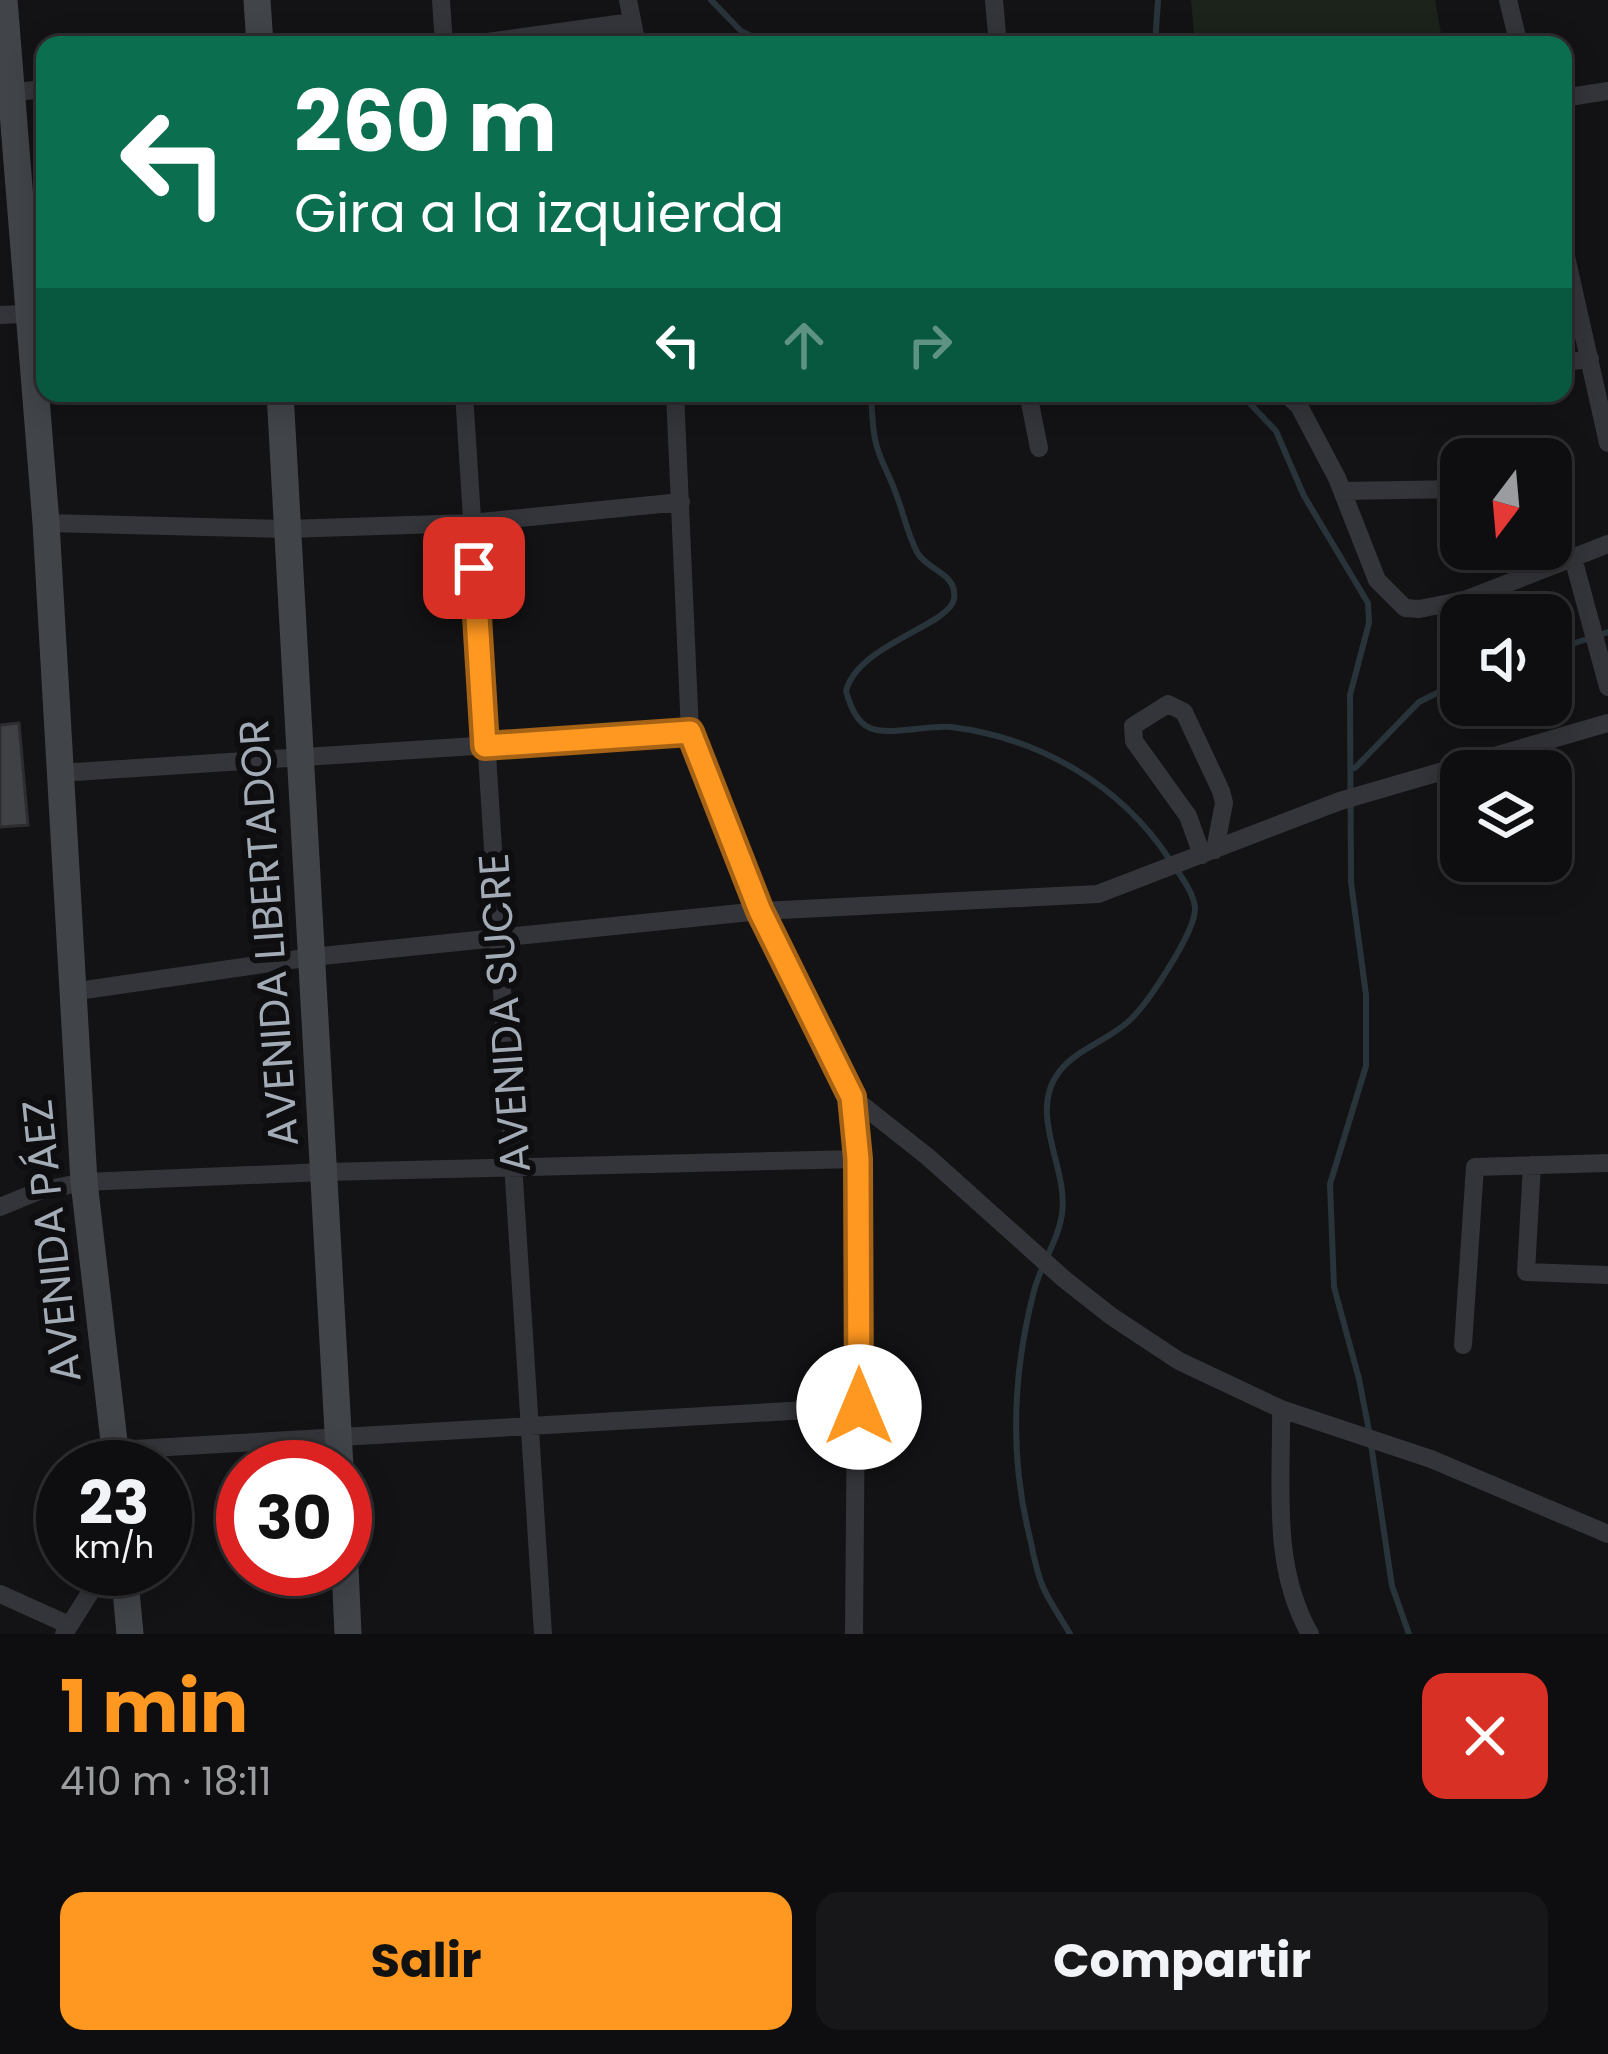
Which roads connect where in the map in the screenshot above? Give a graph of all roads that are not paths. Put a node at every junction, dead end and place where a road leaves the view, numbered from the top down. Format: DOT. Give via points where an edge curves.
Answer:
graph roads {
  1 [pos="4,0"];
  2 [pos="257,0"];
  3 [pos="441,0"];
  4 [pos="628,0"];
  5 [pos="994,0"];
  6 [pos="1508,0"];
  7 [pos="632,22"];
  8 [pos="259,36"];
  9 [pos="443,36"];
  10 [pos="530,36"];
  11 [pos="635,36"];
  12 [pos="997,36"];
  13 [pos="1517,36"];
  14 [pos="36,90"];
  15 [pos="1608,91"];
  16 [pos="5,93"];
  17 [pos="1572,97"];
  18 [pos="1572,282"];
  19 [pos="36,306"];
  20 [pos="36,313"];
  21 [pos="0,315"];
  22 [pos="1590,359"];
  23 [pos="1572,361"];
  24 [pos="41,402"];
  25 [pos="280,402"];
  26 [pos="464,402"];
  27 [pos="675,402"];
  28 [pos="1030,402"];
  29 [pos="1295,402"];
  30 [pos="1605,410"];
  31 [pos="1608,443"];
  32 [pos="1039,448"];
  33 [pos="1440,489"];
  34 [pos="1342,491"];
  35 [pos="681,502"];
  36 [pos="46,523"];
  37 [pos="471,524"];
  38 [pos="287,529"];
  39 [pos="1608,544"];
  40 [pos="1572,558"];
  41 [pos="1542,570"];
  42 [pos="1570,570"];
  43 [pos="1608,687"];
  44 [pos="1608,722"];
  45 [pos="690,732"];
  46 [pos="485,746"];
  47 [pos="298,760"];
  48 [pos="59,773"];
  49 [pos="1208,852"];
  50 [pos="760,911"];
  51 [pos="499,938"];
  52 [pos="312,957"];
  53 [pos="71,992"];
  54 [pos="852,1097"];
  55 [pos="858,1159"];
  56 [pos="1608,1163"];
  57 [pos="1532,1165"];
  58 [pos="514,1170"];
  59 [pos="324,1172"];
  60 [pos="84,1182"];
  61 [pos="0,1207"];
  62 [pos="1608,1275"];
  63 [pos="1462,1345"];
  64 [pos="859,1407"];
  65 [pos="1281,1409"];
  66 [pos="530,1424"];
  67 [pos="339,1436"];
  68 [pos="114,1440"];
  69 [pos="339,1440"];
  70 [pos="192,1451"];
  71 [pos="1608,1534"];
  72 [pos="0,1594"];
  73 [pos="88,1596"];
  74 [pos="126,1596"];
  75 [pos="346,1596"];
  76 [pos="66,1630"];
  77 [pos="130,1634"];
  78 [pos="348,1634"];
  79 [pos="543,1634"];
  80 [pos="854,1634"];
  81 [pos="1310,1634"];
  1 -- 16 [label="main road, AVENIDA PÁEZ"];
  2 -- 8 [label="main road"];
  3 -- 9 [label="street"];
  4 -- 7 [label="street"];
  5 -- 12 [label="street"];
  6 -- 13 [label="street"];
  7 -- 10 [label="street"];
  7 -- 11 [label="street"];
  14 -- 16 [label="street"];
  15 -- 17 [label="street"];
  16 -- 19 [label="main road, AVENIDA PÁEZ"];
  18 -- 22 [label="street"];
  20 -- 21 [label="street"];
  22 -- 23 [label="street"];
  22 -- 30 [label="street"];
  24 -- 36 [label="main road, AVENIDA PÁEZ"];
  25 -- 38 [label="main road, AVENIDA LIBERTADOR"];
  26 -- 37 [label="street, AVENIDA SUCRE"];
  27 -- 35 [label="street"];
  28 -- 32 [label="street"];
  29 -- 34 [label="street"];
  30 -- 31 [label="street"];
  33 -- 34 [label="street"];
  34 -- 41 [label="street" via="1377,580 1405,608 1465,600"];
  35 -- 37 [label="street"];
  35 -- 45 [label="street"];
  36 -- 38 [label="street"];
  36 -- 48 [label="main road, AVENIDA PÁEZ"];
  37 -- 38 [label="street"];
  37 -- 46 [label="street, AVENIDA SUCRE"];
  38 -- 47 [label="main road, AVENIDA LIBERTADOR"];
  39 -- 40 [label="street"];
  42 -- 43 [label="street"];
  44 -- 49 [label="street" via="1340,801"];
  45 -- 46 [label="street"];
  45 -- 50 [label="street"];
  46 -- 47 [label="street"];
  46 -- 51 [label="street, AVENIDA SUCRE"];
  47 -- 48 [label="street"];
  47 -- 52 [label="main road, AVENIDA LIBERTADOR"];
  48 -- 53 [label="main road, AVENIDA PÁEZ"];
  49 -- 49 [label="street" via="1134,741 1139,719 1168,704 1184,712 1221,791"];
  49 -- 50 [label="street" via="1078,896"];
  50 -- 51 [label="street"];
  50 -- 54 [label="street"];
  51 -- 52 [label="street"];
  51 -- 58 [label="street, AVENIDA SUCRE"];
  52 -- 53 [label="street"];
  52 -- 59 [label="main road, AVENIDA LIBERTADOR"];
  53 -- 60 [label="main road, AVENIDA PÁEZ"];
  54 -- 55 [label="street"];
  54 -- 65 [label="street" via="1111,1316 1179,1361"];
  55 -- 58 [label="street"];
  55 -- 64 [label="street"];
  56 -- 57 [label="street"];
  57 -- 62 [label="street" via="1526,1272"];
  57 -- 63 [label="street" via="1475,1167"];
  58 -- 59 [label="street"];
  58 -- 66 [label="street, AVENIDA SUCRE"];
  59 -- 60 [label="street"];
  59 -- 67 [label="main road, AVENIDA LIBERTADOR"];
  60 -- 61 [label="street"];
  60 -- 68 [label="main road, AVENIDA PÁEZ"];
  64 -- 66 [label="street"];
  64 -- 80 [label="street"];
  65 -- 71 [label="street"];
  65 -- 81 [label="street" via="1282,1555"];
  66 -- 67 [label="street"];
  66 -- 79 [label="street, AVENIDA SUCRE"];
  67 -- 69 [label="main road, AVENIDA LIBERTADOR"];
  67 -- 70 [label="street"];
  72 -- 76 [label="street"];
  73 -- 76 [label="street"];
  74 -- 77 [label="main road"];
  75 -- 78 [label="main road"];
}
